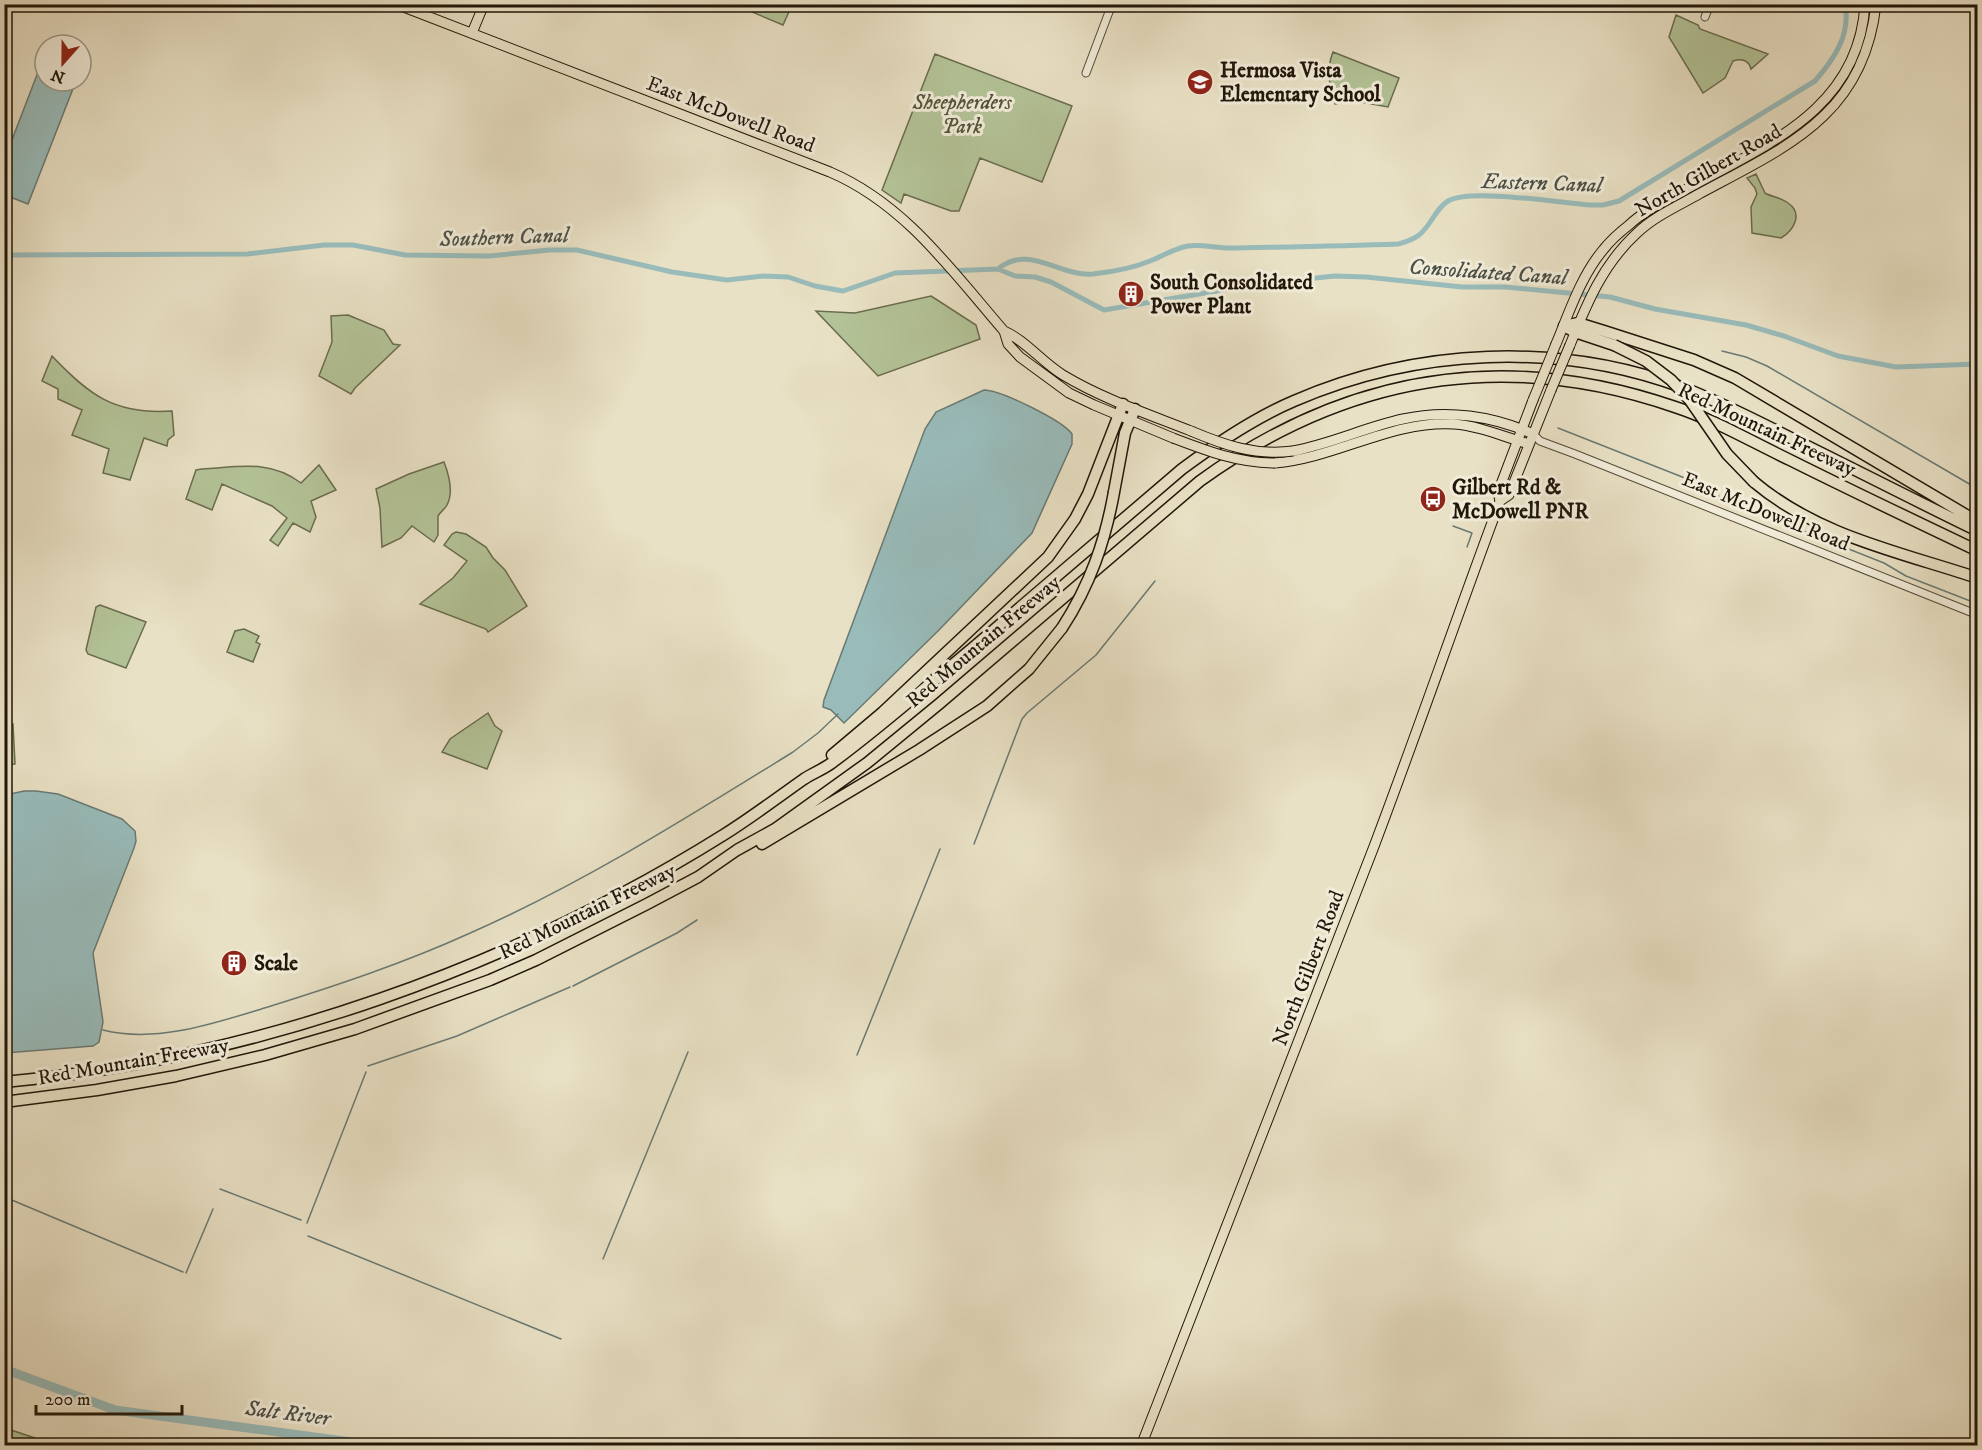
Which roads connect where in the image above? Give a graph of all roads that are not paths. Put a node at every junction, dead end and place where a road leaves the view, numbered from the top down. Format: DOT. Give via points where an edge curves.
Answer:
graph roads {
  1 [pos="396,4"];
  2 [pos="484,4"];
  3 [pos="1112,4"];
  4 [pos="1710,4"];
  5 [pos="1865,4"];
  6 [pos="1875,4"];
  7 [pos="1705,17"];
  8 [pos="472,33"];
  9 [pos="1086,73"];
  10 [pos="1564,326"];
  11 [pos="1577,327"];
  12 [pos="1004,331"];
  13 [pos="1124,404"];
  14 [pos="1135,409"];
  15 [pos="1118,415"];
  16 [pos="1130,420"];
  17 [pos="1522,429"];
  18 [pos="1537,438"];
  19 [pos="1517,441"];
  20 [pos="1529,444"];
  21 [pos="1500,501"];
  22 [pos="1977,522"];
  23 [pos="1977,531"];
  24 [pos="1977,551"];
  25 [pos="1977,578"];
  26 [pos="1977,615"];
  27 [pos="807,777"];
  28 [pos="698,877"];
  29 [pos="4,1082"];
  30 [pos="4,1102"];
  31 [pos="1141,1446"];
  1 -- 8 [label="main road, East McDowell Road"];
  2 -- 8 [label="main road"];
  3 -- 9 [label="street"];
  4 -- 7 [label="street"];
  5 -- 10 [label="main road, North Gilbert Road" via="1858,44 1841,79 1820,107 1781,137 1638,217 1603,249"];
  6 -- 11 [label="main road, North Gilbert Road" via="1863,58 1847,89 1825,116 1787,146 1654,219 1621,249 1598,282"];
  8 -- 12 [label="main road, East McDowell Road" via="844,178 897,213"];
  10 -- 11 [label="highway"];
  10 -- 17 [label="main road, North Gilbert Road, bridge"];
  11 -- 18 [label="main road, North Gilbert Road, bridge" via="1546,401"];
  11 -- 22 [label="highway" via="1671,352 1735,378"];
  11 -- 25 [label="highway, bridge" via="1646,361 1671,380 1727,454 1785,506 1822,526"];
  12 -- 13 [label="main road, East McDowell Road" via="1016,336 1061,374"];
  12 -- 15 [label="main road, East McDowell Road" via="1008,344 1052,382"];
  13 -- 14 [label="main road, East McDowell Road"];
  13 -- 15 [label="highway"];
  14 -- 16 [label="highway"];
  14 -- 17 [label="main road, East McDowell Road, bridge" via="1222,444 1268,452 1312,447 1402,419 1433,414 1467,415"];
  15 -- 16 [label="main road, East McDowell Road"];
  15 -- 27 [label="highway" via="1088,494 1048,557 883,712"];
  16 -- 19 [label="main road, East McDowell Road, bridge" via="1230,459 1259,463 1318,456 1404,430 1442,424 1480,428"];
  16 -- 28 [label="highway, bridge" via="1108,526 1096,562 1062,628 1029,669 987,706 919,750 777,836"];
  17 -- 18 [label="main road, East McDowell Road"];
  17 -- 19 [label="main road, North Gilbert Road"];
  18 -- 20 [label="main road, North Gilbert Road"];
  18 -- 26 [label="street, East McDowell Road"];
  19 -- 20 [label="main road, East McDowell Road"];
  19 -- 21 [label="main road, North Gilbert Road" via="1498,492"];
  20 -- 21 [label="main road, North Gilbert Road" via="1509,495"];
  21 -- 31 [label="main road, North Gilbert Road" via="1376,840"];
  23 -- 27 [label="highway, Red Mountain Freeway" via="1737,411 1683,387 1642,375 1552,359 1497,356 1378,372 1292,402 1228,436 1182,469 889,719"];
  24 -- 28 [label="highway, Red Mountain Freeway" via="1728,429 1636,394 1567,380 1520,376 1468,377 1400,386 1304,419 1218,468 901,736 774,828"];
  27 -- 29 [label="highway, Red Mountain Freeway" via="723,836 633,888 522,943 422,984 255,1037 122,1065"];
  28 -- 30 [label="highway, Red Mountain Freeway" via="536,960 355,1029 176,1076"];
}
